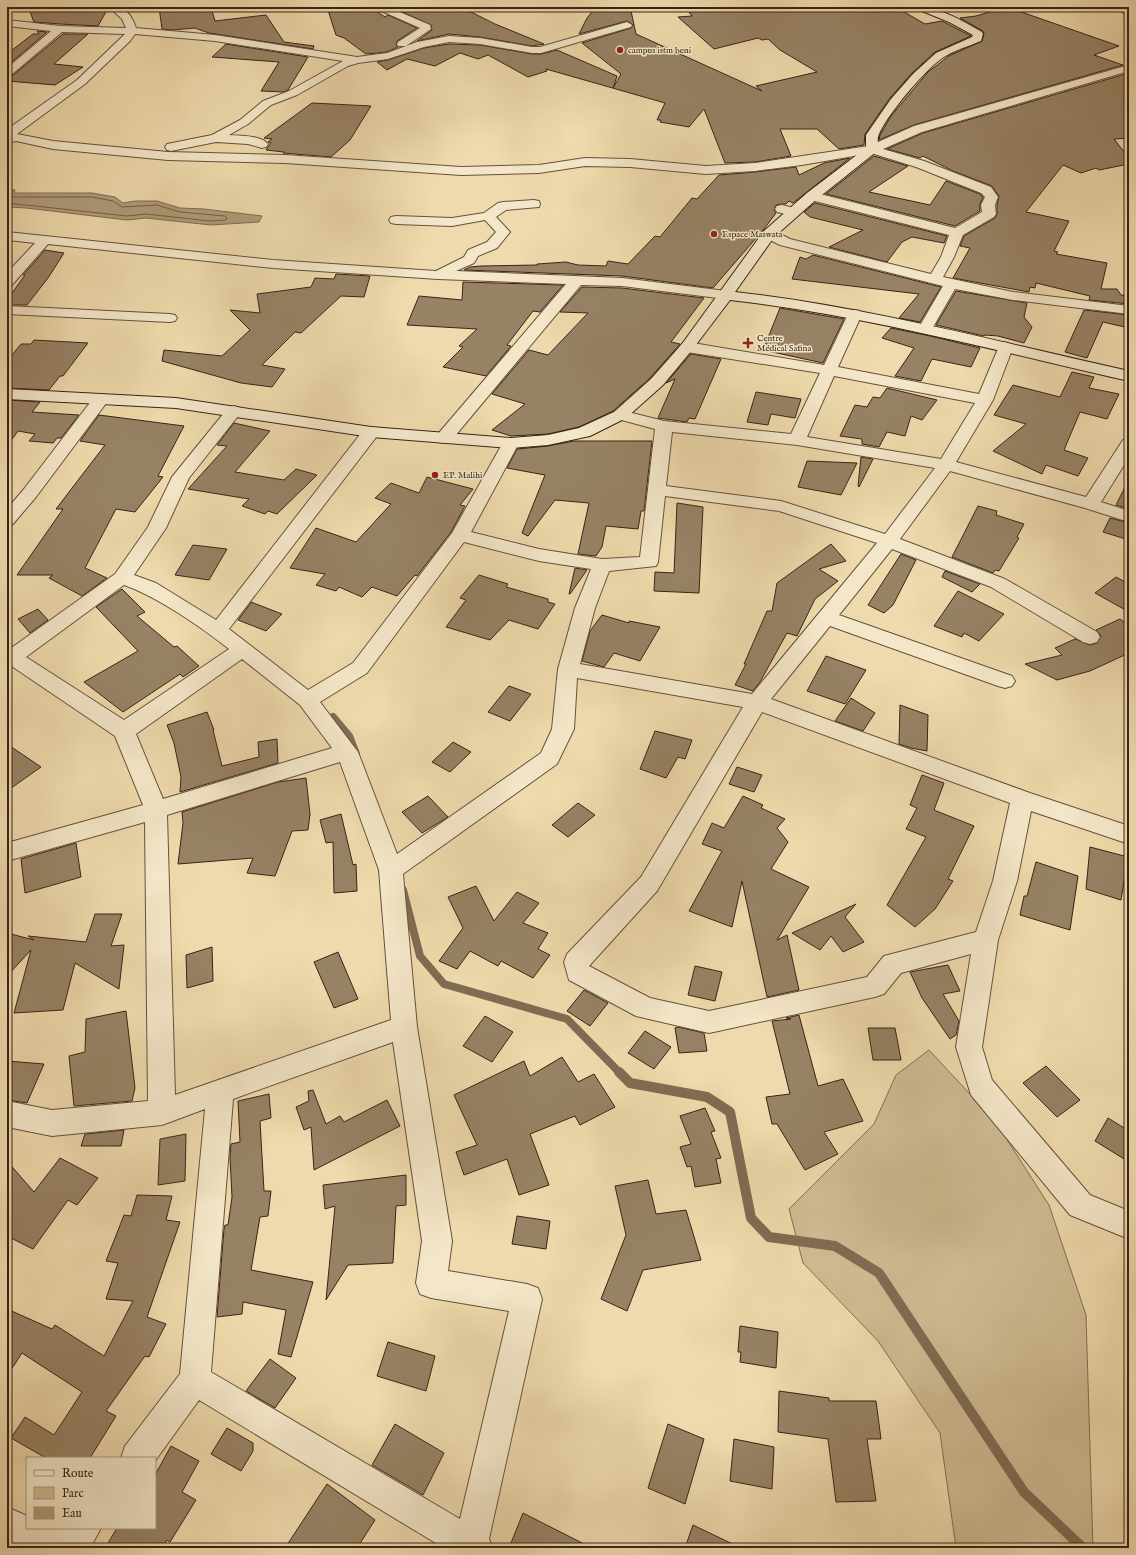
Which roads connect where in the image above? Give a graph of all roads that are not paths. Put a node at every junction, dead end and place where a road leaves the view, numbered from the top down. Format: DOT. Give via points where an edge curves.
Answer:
graph roads {
  1 [pos="114,7"];
  2 [pos="380,7"];
  3 [pos="920,7"];
  4 [pos="7,23"];
  5 [pos="627,25"];
  6 [pos="60,30"];
  7 [pos="132,31"];
  8 [pos="388,56"];
  9 [pos="357,60"];
  10 [pos="1129,68"];
  11 [pos="7,72"];
  12 [pos="11,134"];
  13 [pos="216,138"];
  14 [pos="262,144"];
  15 [pos="872,149"];
  16 [pos="134,152"];
  17 [pos="812,196"];
  18 [pos="534,204"];
  19 [pos="488,216"];
  20 [pos="396,220"];
  21 [pos="956,233"];
  22 [pos="769,234"];
  23 [pos="7,236"];
  24 [pos="45,240"];
  25 [pos="438,275"];
  26 [pos="935,279"];
  27 [pos="577,280"];
  28 [pos="7,282"];
  29 [pos="951,284"];
  30 [pos="726,295"];
  31 [pos="7,310"];
  32 [pos="1129,310"];
  33 [pos="855,314"];
  34 [pos="170,318"];
  35 [pos="925,329"];
  36 [pos="687,347"];
  37 [pos="1005,347"];
  38 [pos="828,370"];
  39 [pos="1129,376"];
  40 [pos="7,394"];
  41 [pos="101,398"];
  42 [pos="985,400"];
  43 [pos="234,411"];
  44 [pos="620,415"];
  45 [pos="664,426"];
  46 [pos="371,432"];
  47 [pos="444,438"];
  48 [pos="797,440"];
  49 [pos="511,443"];
  50 [pos="1129,444"];
  51 [pos="946,464"];
  52 [pos="657,490"];
  53 [pos="7,492"];
  54 [pos="30,493"];
  55 [pos="1091,504"];
  56 [pos="1129,517"];
  57 [pos="7,520"];
  58 [pos="460,535"];
  59 [pos="889,541"];
  60 [pos="602,565"];
  61 [pos="122,578"];
  62 [pos="826,618"];
  63 [pos="218,630"];
  64 [pos="1090,637"];
  65 [pos="243,649"];
  66 [pos="568,669"];
  67 [pos="1005,681"];
  68 [pos="307,700"];
  69 [pos="757,702"];
  70 [pos="124,731"];
  71 [pos="347,752"];
  72 [pos="1022,799"];
  73 [pos="156,810"];
  74 [pos="1129,835"];
  75 [pos="7,852"];
  76 [pos="391,870"];
  77 [pos="986,940"];
  78 [pos="404,1027"];
  79 [pos="220,1092"];
  80 [pos="162,1112"];
  81 [pos="7,1114"];
  82 [pos="1129,1225"];
  83 [pos="195,1380"];
  84 [pos="138,1457"];
  85 [pos="7,1524"];
  86 [pos="83,1529"];
  87 [pos="472,1547"];
  1 -- 7 [label="street" via="129,20"];
  2 -- 8 [label="street" via="426,27"];
  3 -- 15 [label="street" via="960,23 978,34 977,39 940,55 917,76 895,101 872,135"];
  4 -- 6 [label="street"];
  5 -- 8 [label="street" via="541,50 449,39 421,44"];
  6 -- 7 [label="street"];
  6 -- 11 [label="street"];
  7 -- 9 [label="street" via="215,38"];
  7 -- 12 [label="street" via="80,82"];
  8 -- 9 [label="street"];
  9 -- 13 [label="street" via="267,103 244,122"];
  10 -- 15 [label="street" via="918,129"];
  12 -- 16 [label="street" via="53,145"];
  13 -- 14 [label="street" via="249,140"];
  13 -- 16 [label="street"];
  15 -- 16 [label="street" via="755,167 706,170 630,162 584,162 539,170 502,171 239,157 168,156"];
  15 -- 17 [label="street"];
  15 -- 21 [label="street" via="920,164 986,190 992,197 988,205 989,214"];
  17 -- 21 [label="street"];
  17 -- 22 [label="street" via="788,211"];
  18 -- 19 [label="street" via="503,206"];
  19 -- 20 [label="street" via="452,222"];
  19 -- 25 [label="street" via="503,232 492,245 473,253 469,260"];
  21 -- 26 [label="street" via="950,252"];
  22 -- 26 [label="street" via="792,243"];
  22 -- 30 [label="street"];
  23 -- 24 [label="street"];
  24 -- 25 [label="street" via="273,264"];
  24 -- 28 [label="street"];
  25 -- 27 [label="street"];
  26 -- 29 [label="street"];
  27 -- 30 [label="street" via="622,282"];
  27 -- 47 [label="street"];
  29 -- 32 [label="street" via="1012,296"];
  29 -- 35 [label="street"];
  30 -- 33 [label="street" via="788,302"];
  30 -- 36 [label="street"];
  31 -- 34 [label="street"];
  33 -- 35 [label="street"];
  33 -- 38 [label="street"];
  35 -- 37 [label="street"];
  36 -- 38 [label="street"];
  36 -- 44 [label="street" via="657,382"];
  37 -- 39 [label="street"];
  37 -- 42 [label="street"];
  38 -- 42 [label="street"];
  38 -- 48 [label="street"];
  40 -- 41 [label="street"];
  41 -- 43 [label="street" via="176,403"];
  41 -- 54 [label="street"];
  42 -- 51 [label="street"];
  43 -- 46 [label="street"];
  43 -- 61 [label="street" via="181,477 157,528"];
  44 -- 45 [label="street"];
  44 -- 49 [label="street" via="584,432 548,440"];
  45 -- 48 [label="street"];
  45 -- 52 [label="street"];
  46 -- 47 [label="street"];
  46 -- 63 [label="street"];
  47 -- 49 [label="street"];
  48 -- 51 [label="street"];
  49 -- 58 [label="street"];
  50 -- 55 [label="street"];
  51 -- 55 [label="street"];
  51 -- 59 [label="street"];
  52 -- 59 [label="street" via="781,506"];
  52 -- 60 [label="street" via="649,562"];
  53 -- 54 [label="street"];
  54 -- 57 [label="street"];
  55 -- 56 [label="street"];
  58 -- 60 [label="street" via="540,554"];
  58 -- 68 [label="street" via="360,668"];
  59 -- 62 [label="street"];
  59 -- 64 [label="street" via="998,583"];
  60 -- 66 [label="street" via="585,608"];
  61 -- 63 [label="street" via="149,587"];
  61 -- 70 [label="street" via="12,657"];
  62 -- 67 [label="street"];
  62 -- 69 [label="street"];
  63 -- 65 [label="street"];
  65 -- 68 [label="street"];
  65 -- 70 [label="street"];
  66 -- 69 [label="street"];
  66 -- 76 [label="street" via="563,729 550,758"];
  68 -- 71 [label="street"];
  69 -- 72 [label="street"];
  69 -- 77 [label="street" via="649,884 576,962 578,972 645,1008 709,1022 875,986 893,964"];
  70 -- 73 [label="street"];
  71 -- 73 [label="street"];
  71 -- 76 [label="street"];
  72 -- 74 [label="street"];
  72 -- 77 [label="street" via="1005,881"];
  73 -- 75 [label="street"];
  73 -- 80 [label="street"];
  76 -- 78 [label="street"];
  77 -- 82 [label="street" via="970,1047 980,1086 1080,1205"];
  78 -- 79 [label="street"];
  78 -- 87 [label="street" via="437,1242 431,1282 527,1299"];
  79 -- 80 [label="street"];
  79 -- 83 [label="street"];
  80 -- 81 [label="street" via="52,1123"];
  83 -- 84 [label="street"];
  83 -- 87 [label="street"];
  85 -- 86 [label="street" via="37,1538 77,1538"];
}
